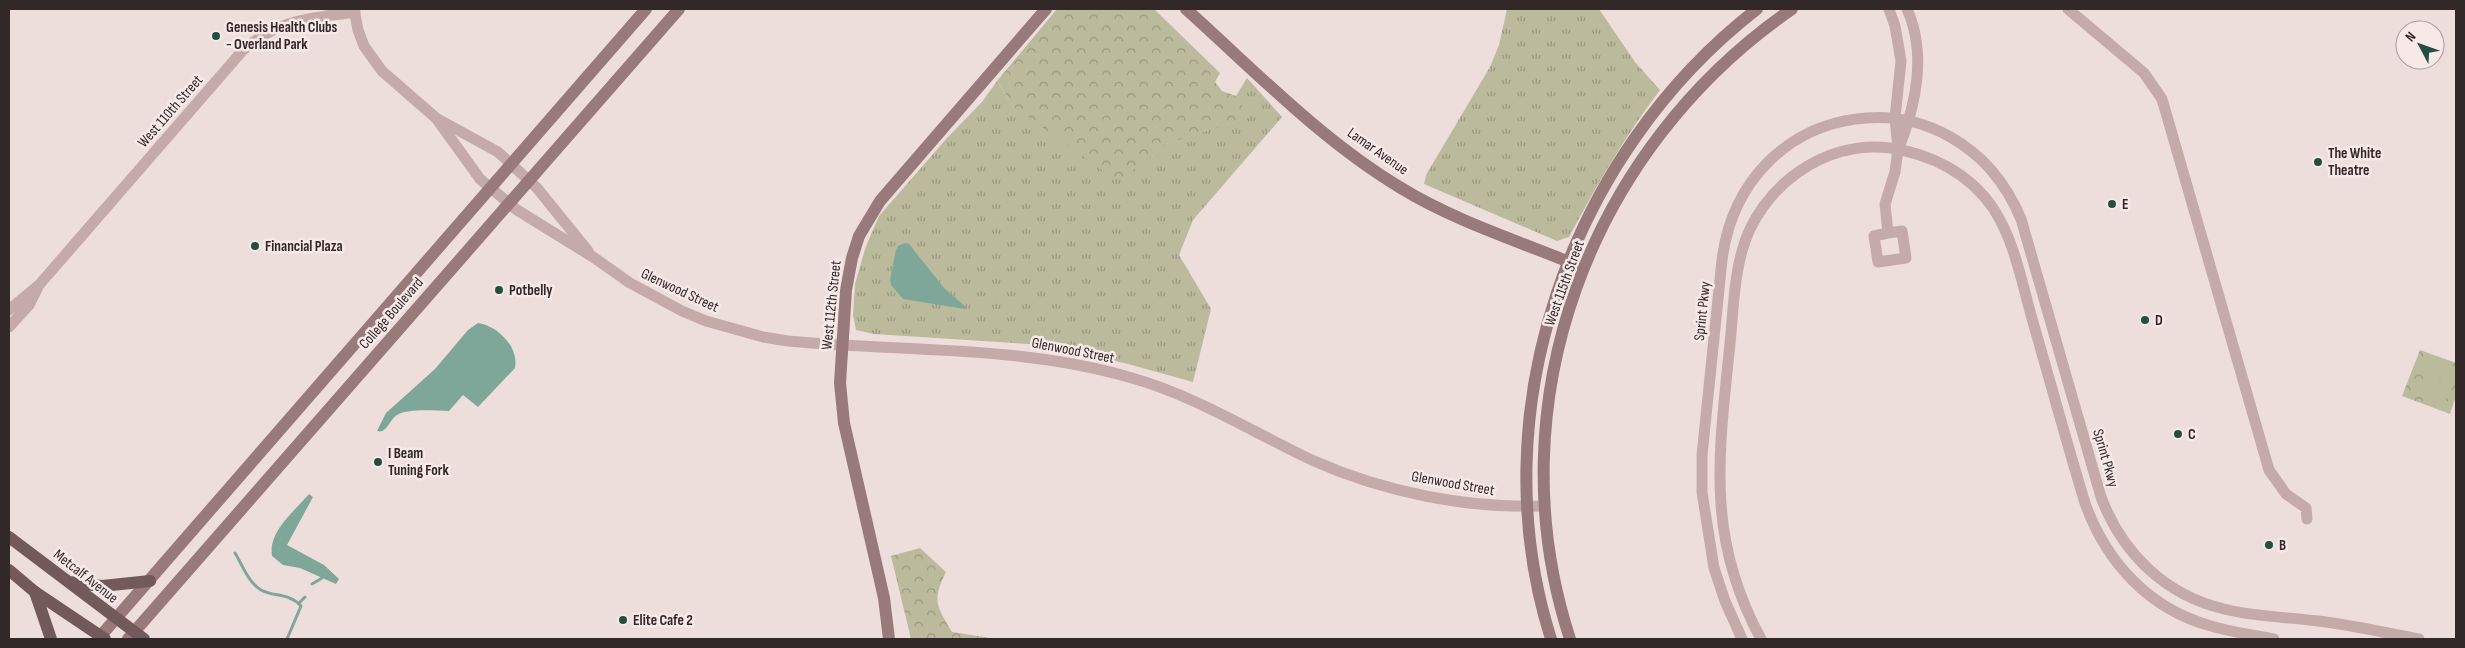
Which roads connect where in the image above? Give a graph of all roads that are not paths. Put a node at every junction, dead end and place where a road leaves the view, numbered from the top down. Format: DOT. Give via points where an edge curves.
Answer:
graph roads {
  1 [pos="646,9"];
  2 [pos="679,9"];
  3 [pos="1046,9"];
  4 [pos="1186,9"];
  5 [pos="1757,9"];
  6 [pos="1792,9"];
  7 [pos="1888,9"];
  8 [pos="1908,9"];
  9 [pos="2068,9"];
  10 [pos="354,10"];
  11 [pos="436,118"];
  12 [pos="1896,118"];
  13 [pos="1910,120"];
  14 [pos="1898,149"];
  15 [pos="512,165"];
  16 [pos="529,181"];
  17 [pos="491,188"];
  18 [pos="509,202"];
  19 [pos="1888,234"];
  20 [pos="593,257"];
  21 [pos="1568,262"];
  22 [pos="1584,268"];
  23 [pos="38,285"];
  24 [pos="9,310"];
  25 [pos="9,327"];
  26 [pos="842,346"];
  27 [pos="1526,506"];
  28 [pos="1544,506"];
  29 [pos="2307,520"];
  30 [pos="9,537"];
  31 [pos="9,570"];
  32 [pos="150,581"];
  33 [pos="69,582"];
  34 [pos="35,592"];
  35 [pos="116,620"];
  36 [pos="135,637"];
  37 [pos="102,638"];
  38 [pos="51,639"];
  39 [pos="889,639"];
  40 [pos="1551,639"];
  41 [pos="1570,639"];
  42 [pos="1742,639"];
  43 [pos="1761,639"];
  44 [pos="2274,639"];
  45 [pos="2419,639"];
  1 -- 15 [label="street, College Boulevard"];
  2 -- 16 [label="street, College Boulevard"];
  3 -- 26 [label="street, West 112th Street" via="871,214 852,258"];
  4 -- 21 [label="street, Lamar Avenue" via="1318,127 1379,174 1450,213"];
  5 -- 21 [label="street, West 115th Street" via="1695,64 1650,116 1599,195"];
  6 -- 22 [label="street, West 115th Street" via="1731,55 1676,112 1624,188"];
  7 -- 12 [label="street" via="1895,26 1901,61"];
  8 -- 13 [label="street" via="1918,53"];
  9 -- 29 [label="street" via="2144,73 2162,99 2269,470 2286,494 2306,508"];
  10 -- 11 [label="street, Glenwood Street" via="361,38 375,62"];
  10 -- 23 [label="street, West 110th Street" via="280,25 244,49"];
  11 -- 15 [label="street, Glenwood Street" via="498,152"];
  11 -- 17 [label="street, Glenwood Street" via="480,179"];
  12 -- 13 [label="street, Sprint Pkwy"];
  12 -- 14 [label="street"];
  12 -- 42 [label="street, Sprint Pkwy" via="1865,117 1838,121 1792,142 1771,158 1752,180 1728,230 1722,260 1702,455 1702,492 1714,568"];
  13 -- 14 [label="street"];
  13 -- 45 [label="street, Sprint Pkwy" via="1940,130 1969,148 1991,168 2015,204 2104,503 2120,537 2142,565 2174,590 2214,607"];
  14 -- 19 [label="street" via="1885,204"];
  14 -- 43 [label="street, Sprint Pkwy" via="1855,149 1826,157 1802,169 1768,200 1751,226 1741,252 1722,417 1719,489 1729,559 1745,607"];
  14 -- 44 [label="street, Sprint Pkwy" via="1932,158 1964,178 1984,196 2002,224 2015,258 2085,503 2102,542 2119,566 2149,595 2182,615 2210,626"];
  15 -- 16 [label="street, Glenwood Street"];
  15 -- 17 [label="street, College Boulevard"];
  16 -- 18 [label="street, College Boulevard"];
  16 -- 20 [label="street, Glenwood Street"];
  17 -- 18 [label="street, Glenwood Street"];
  17 -- 32 [label="street, College Boulevard"];
  18 -- 20 [label="street, Glenwood Street"];
  18 -- 36 [label="street, College Boulevard"];
  20 -- 26 [label="street, Glenwood Street" via="650,295 706,321 763,337"];
  21 -- 22 [label="street, Lamar Avenue"];
  21 -- 27 [label="street, West 115th Street" via="1550,313 1532,388 1526,444"];
  22 -- 28 [label="street, West 115th Street" via="1563,331 1551,388 1544,443"];
  23 -- 24 [label="street, West 110th Street"];
  23 -- 25 [label="street, West 110th Street" via="29,305"];
  26 -- 27 [label="street, Glenwood Street" via="1023,356 1098,369 1168,391 1348,475 1451,500"];
  26 -- 39 [label="street, West 112th Street" via="840,384 844,423 884,598"];
  27 -- 28 [label="street, Glenwood Street"];
  27 -- 40 [label="street, West 115th Street" via="1534,572"];
  28 -- 41 [label="street, West 115th Street" via="1556,589"];
  30 -- 33 [label="main road, Metcalf Avenue"];
  31 -- 34 [label="main road"];
  32 -- 33 [label="main road" via="102,586"];
  32 -- 35 [label="street, College Boulevard"];
  33 -- 35 [label="main road, Metcalf Avenue"];
  34 -- 37 [label="main road"];
  34 -- 38 [label="main road"];
  35 -- 36 [label="main road, Metcalf Avenue"];
  35 -- 37 [label="street, College Boulevard"];
}
